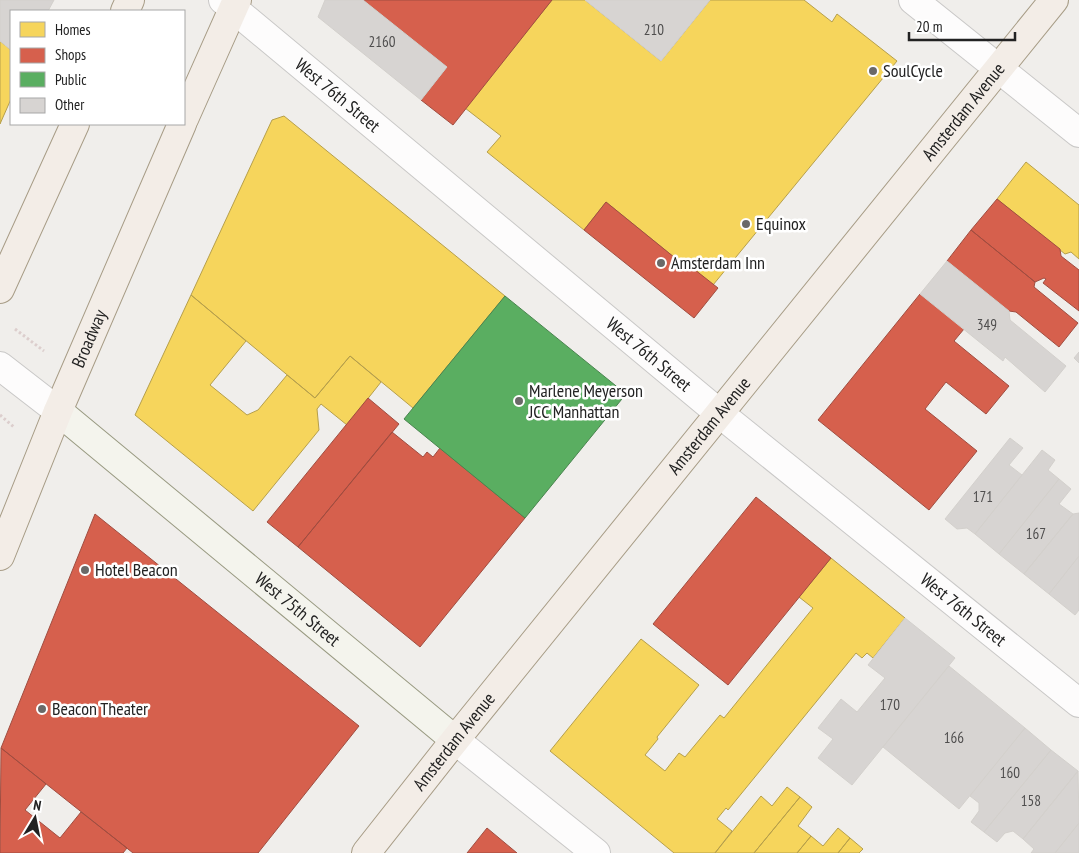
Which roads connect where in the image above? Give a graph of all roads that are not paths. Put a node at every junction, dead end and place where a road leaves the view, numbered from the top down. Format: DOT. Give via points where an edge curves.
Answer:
graph roads {
  1 [pos="913,0"];
  2 [pos="1054,0"];
  3 [pos="231,3"];
  4 [pos="998,69"];
  5 [pos="185,117"];
  6 [pos="74,125"];
  7 [pos="182,125"];
  8 [pos="1079,133"];
  9 [pos="0,289"];
  10 [pos="0,366"];
  11 [pos="58,411"];
  12 [pos="719,413"];
  13 [pos="0,556"];
  14 [pos="1079,703"];
  15 [pos="455,740"];
  16 [pos="366,853"];
  17 [pos="596,853"];
  1 -- 4 [label="street"];
  2 -- 4 [label="main road, Amsterdam Avenue"];
  3 -- 5 [label="main road"];
  3 -- 12 [label="street, West 76th Street"];
  4 -- 8 [label="street"];
  4 -- 12 [label="main road, Amsterdam Avenue"];
  6 -- 9 [label="main road"];
  7 -- 11 [label="main road, Broadway"];
  10 -- 11 [label="street, West 75th Street"];
  11 -- 13 [label="main road, Broadway"];
  11 -- 15 [label="main road, West 75th Street"];
  12 -- 14 [label="street, West 76th Street"];
  12 -- 15 [label="main road, Amsterdam Avenue"];
  15 -- 16 [label="main road, Amsterdam Avenue"];
  15 -- 17 [label="street, West 75th Street"];
}
